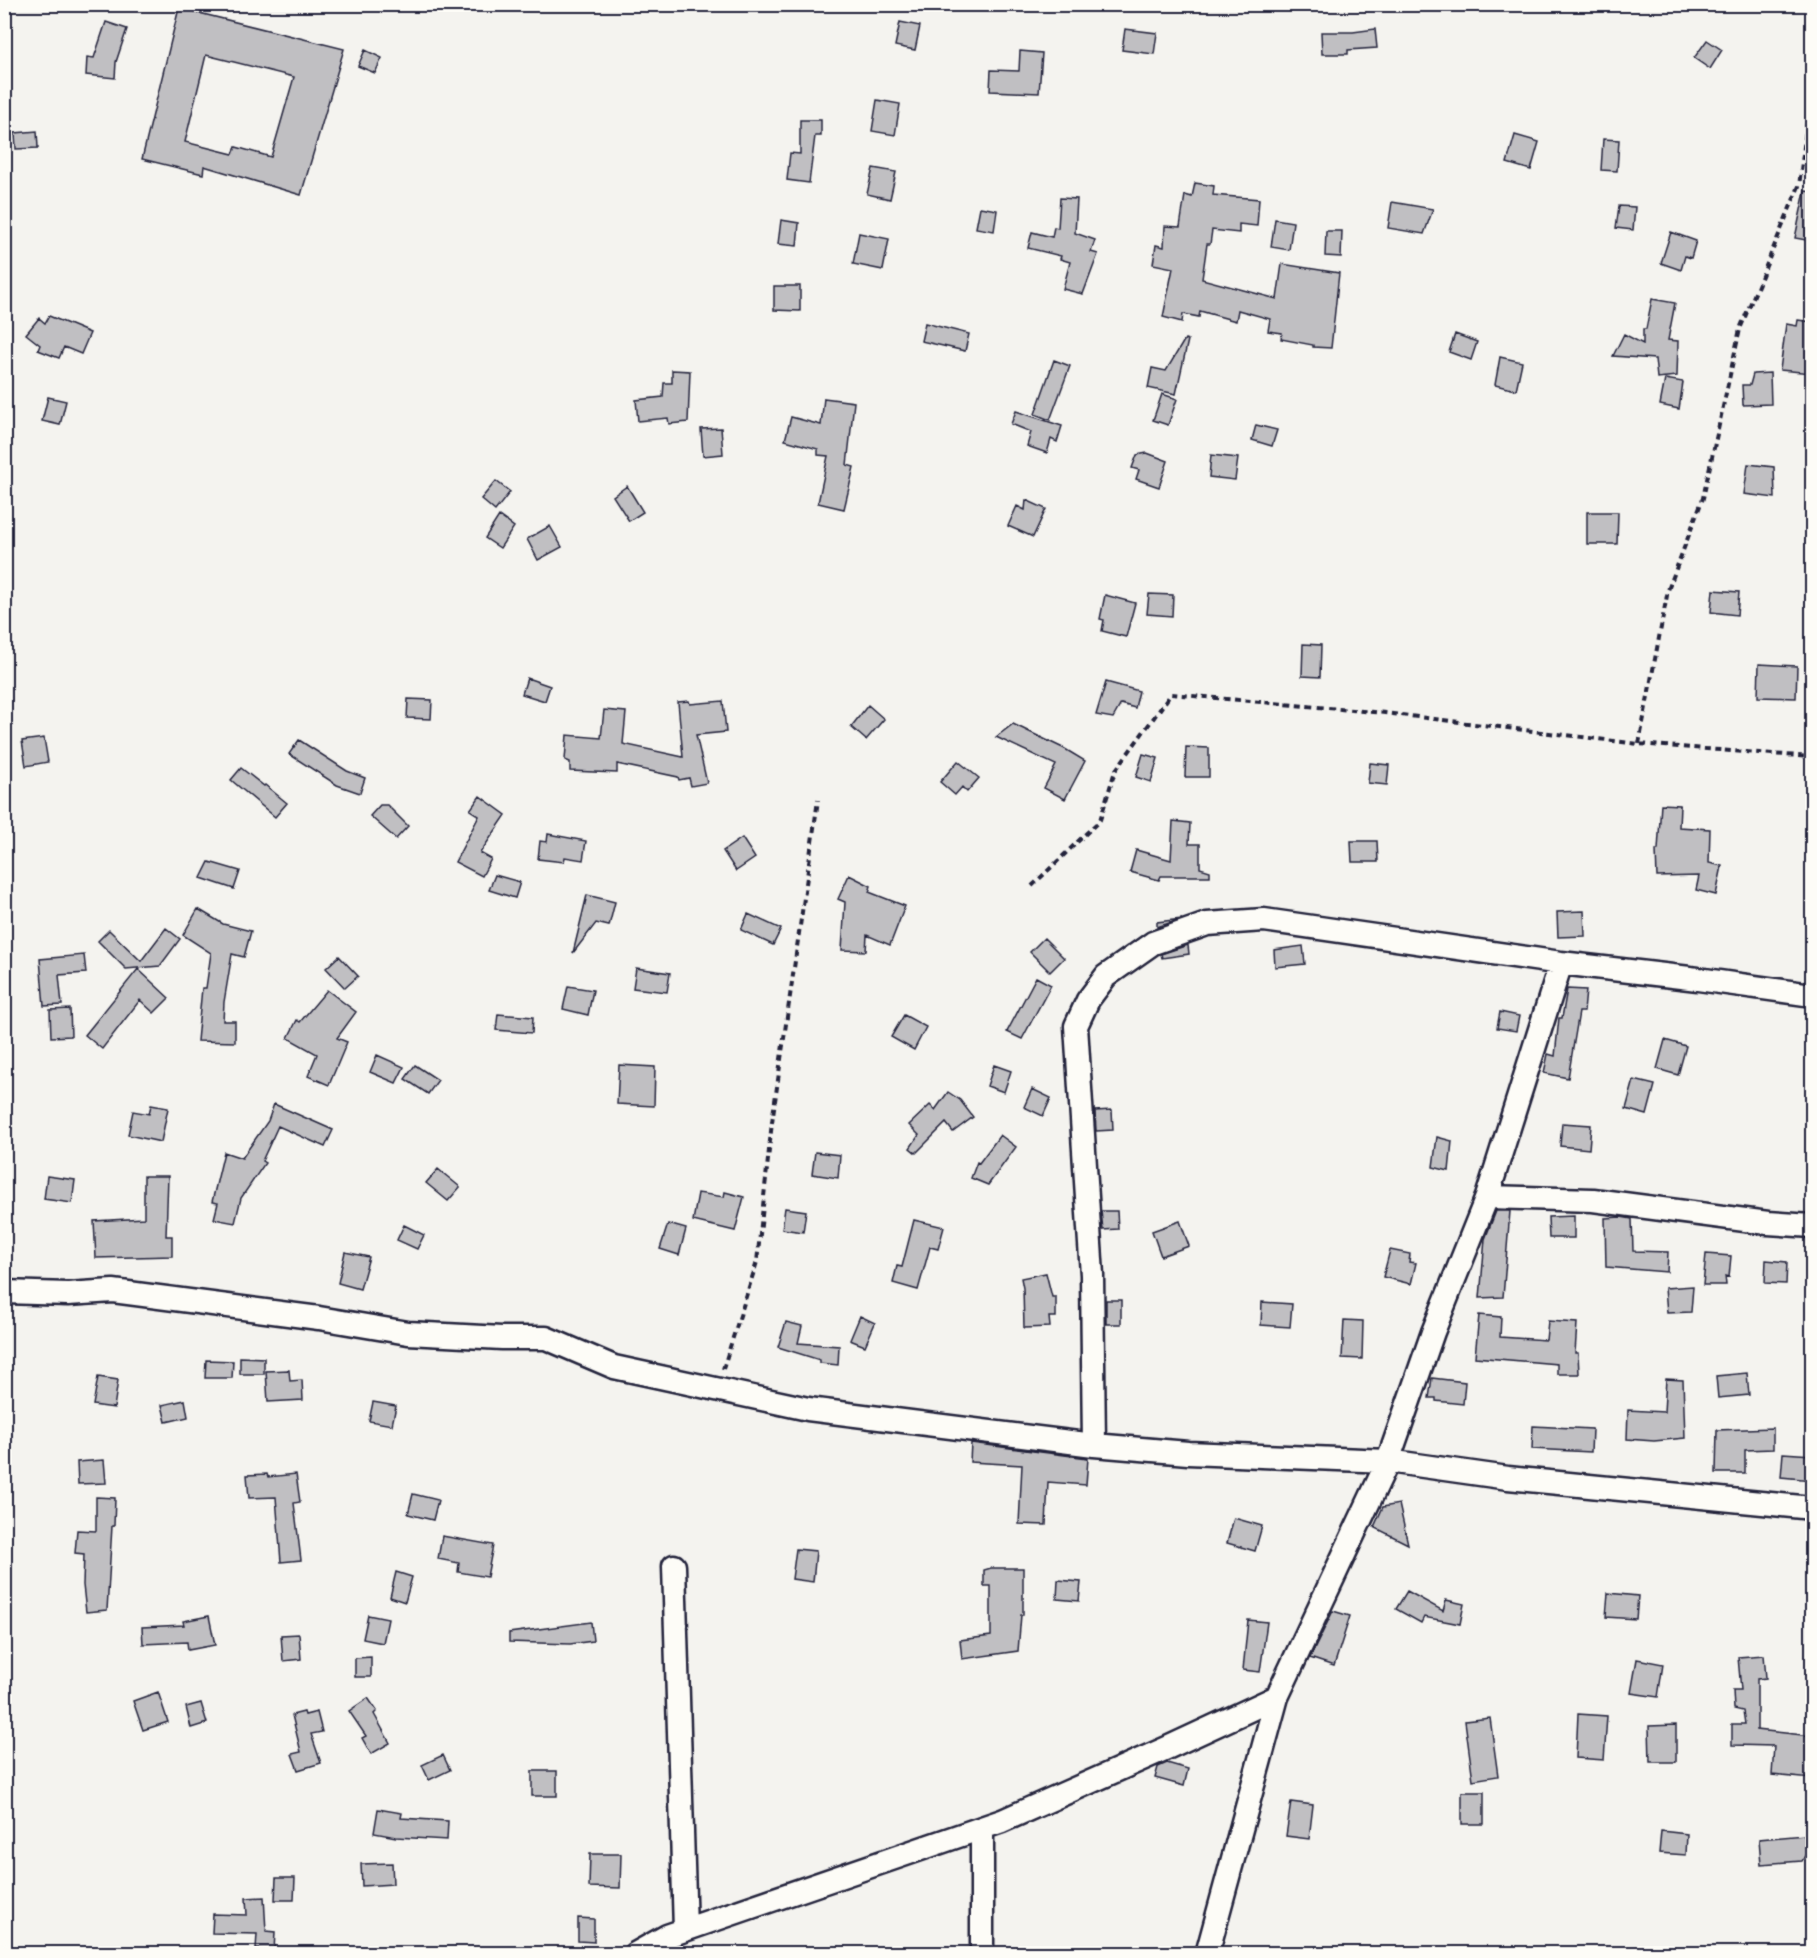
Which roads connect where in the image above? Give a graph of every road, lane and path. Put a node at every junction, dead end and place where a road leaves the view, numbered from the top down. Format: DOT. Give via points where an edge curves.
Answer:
graph roads {
  1 [pos="1812,83"];
  2 [pos="1639,744"];
  3 [pos="1812,757"];
  4 [pos="818,800"];
  5 [pos="1032,886"];
  6 [pos="1561,963"];
  7 [pos="1812,995"];
  8 [pos="1487,1197"];
  9 [pos="1812,1226"];
  10 [pos="4,1292"];
  11 [pos="717,1388"];
  12 [pos="1094,1445"];
  13 [pos="1388,1461"];
  14 [pos="1812,1508"];
  15 [pos="674,1566"];
  16 [pos="1277,1697"];
  17 [pos="982,1828"];
  18 [pos="685,1930"];
  19 [pos="635,1953"];
  20 [pos="982,1953"];
  21 [pos="1207,1953"];
  1 -- 2 [label="path" via="1799,186 1740,329 1703,498 1668,590"];
  2 -- 3 [label="path"];
  2 -- 5 [label="path" via="1385,713 1171,694 1114,771 1100,820"];
  4 -- 11 [label="path" via="772,1122 757,1263"];
  6 -- 7 [label="street"];
  6 -- 8 [label="street"];
  6 -- 12 [label="street" via="1264,920 1207,924 1153,943 1106,976 1088,1000 1076,1026 1092,1275"];
  8 -- 9 [label="street" via="1593,1200"];
  8 -- 13 [label="street" via="1433,1332"];
  10 -- 11 [label="street" via="113,1291 408,1332 546,1338 614,1367"];
  11 -- 12 [label="street" via="808,1409"];
  12 -- 13 [label="street"];
  13 -- 14 [label="street" via="1508,1478"];
  13 -- 16 [label="street"];
  15 -- 18 [label="street"];
  16 -- 17 [label="street"];
  16 -- 21 [label="street"];
  17 -- 18 [label="street"];
  17 -- 20 [label="street"];
  18 -- 19 [label="street"];
}
